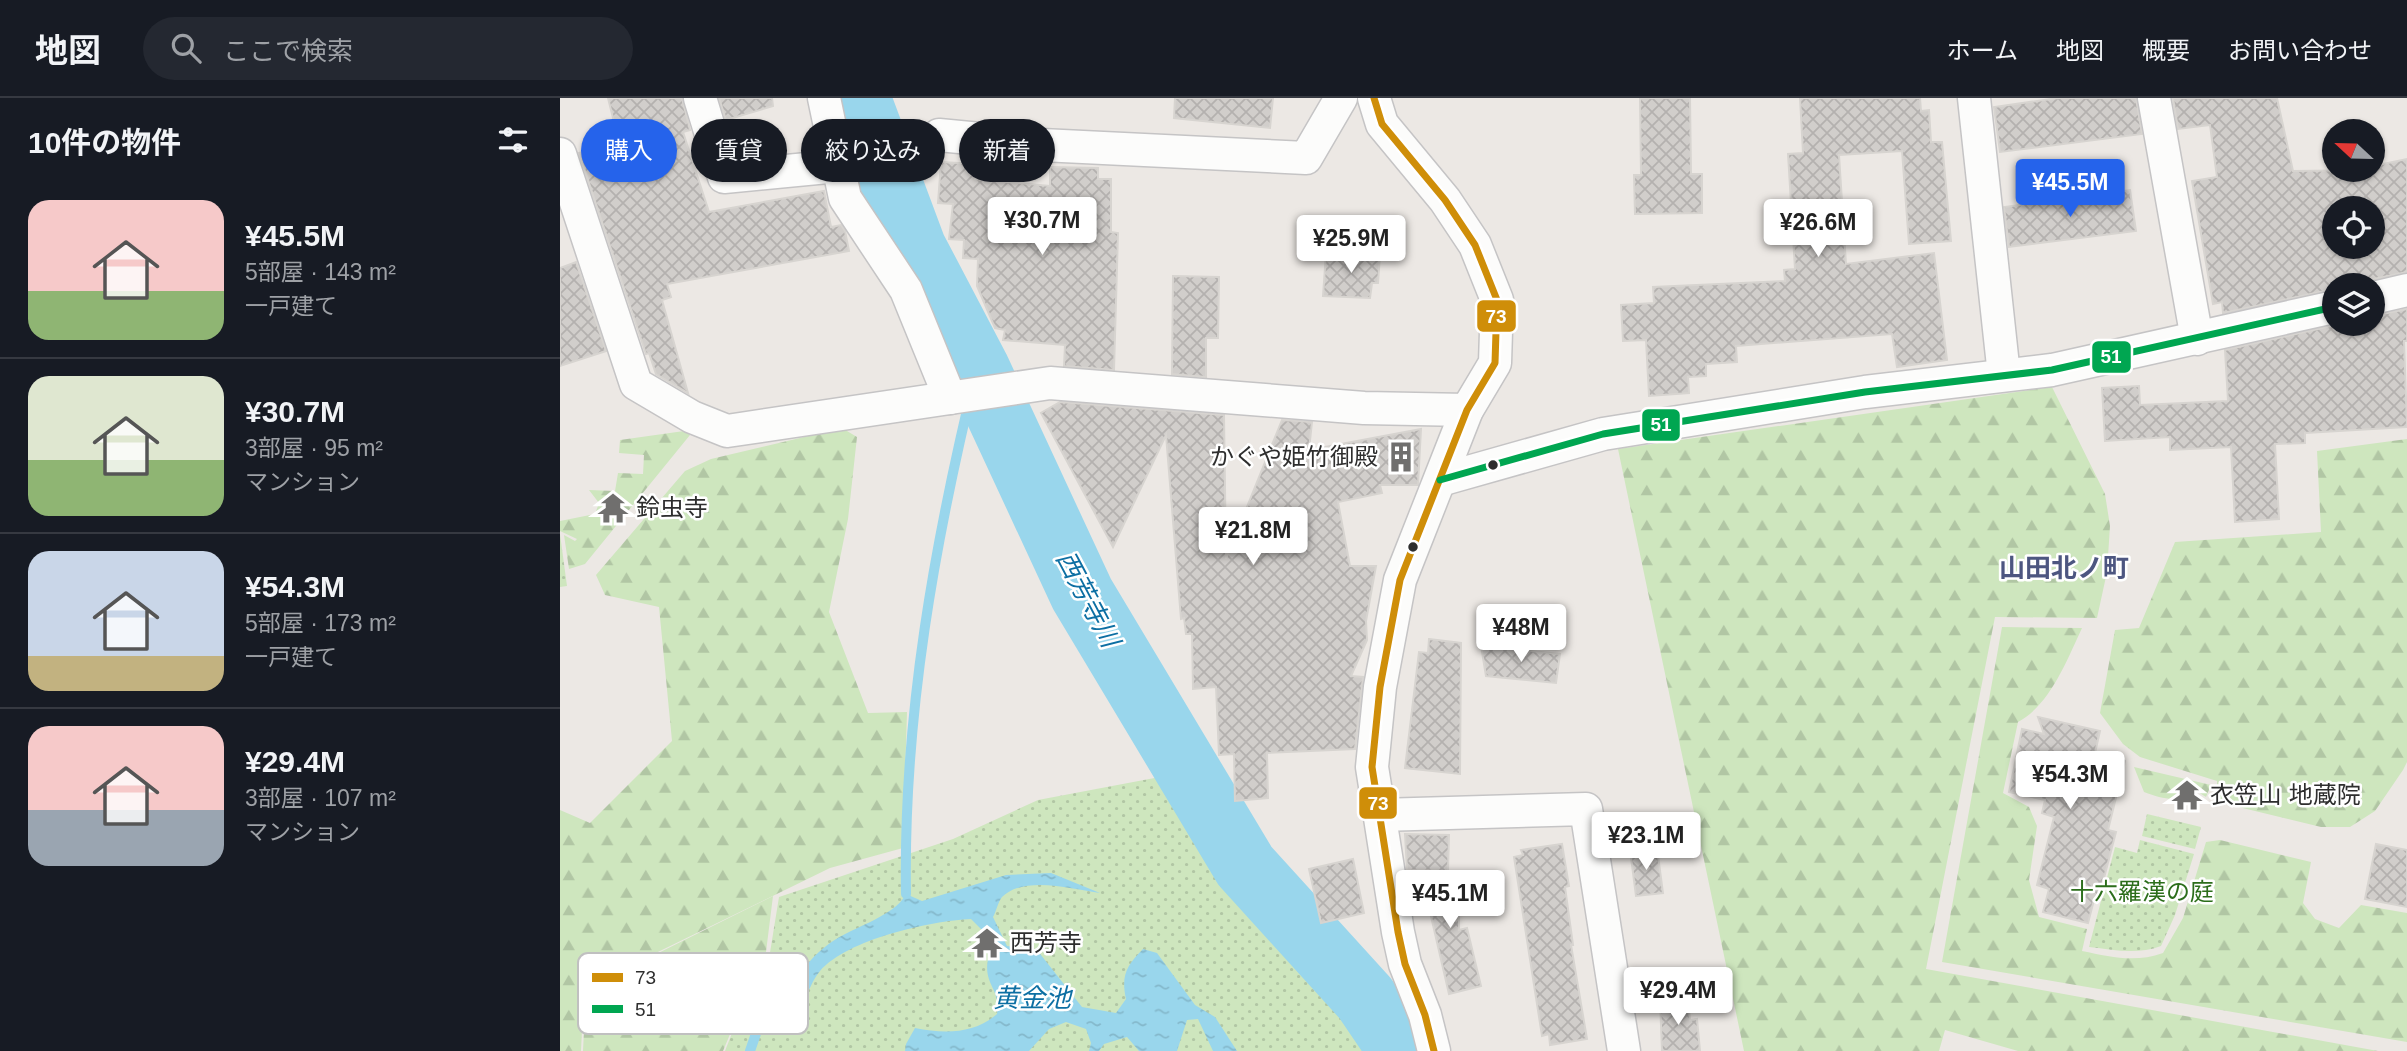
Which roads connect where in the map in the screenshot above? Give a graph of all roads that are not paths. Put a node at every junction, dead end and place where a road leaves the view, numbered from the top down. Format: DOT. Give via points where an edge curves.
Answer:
graph roads {
  1 [pos="700,98"];
  2 [pos="824,98"];
  3 [pos="1341,98"];
  4 [pos="1374,98"];
  5 [pos="1973,98"];
  6 [pos="2154,98"];
  7 [pos="828,119"];
  8 [pos="945,136"];
  9 [pos="560,154"];
  10 [pos="801,170"];
  11 [pos="842,182"];
  12 [pos="2407,290"];
  13 [pos="2385,295"];
  14 [pos="2322,310"];
  15 [pos="2197,339"];
  16 [pos="2004,375"];
  17 [pos="950,398"];
  18 [pos="1467,410"];
  19 [pos="1440,480"];
  20 [pos="1380,815"];
  21 [pos="1434,1051"];
  22 [pos="1624,1051"];
  1 -- 10 [label="street" via="724,177"];
  2 -- 7 [label="street"];
  3 -- 8 [label="street" via="1306,158 1054,146"];
  4 -- 18 [label="street" via="1382,124 1475,245 1497,300 1495,363"];
  5 -- 16 [label="street"];
  6 -- 15 [label="street"];
  9 -- 17 [label="street" via="636,384 692,418 727,431"];
  11 -- 17 [label="street" via="845,198 906,290"];
  12 -- 13 [label="street"];
  14 -- 15 [label="street"];
  15 -- 16 [label="street" via="2052,370"];
  16 -- 19 [label="street" via="1603,434"];
  17 -- 18 [label="street" via="1050,383 1364,408"];
  18 -- 19 [label="street"];
  19 -- 20 [label="street" via="1400,580 1380,687 1372,767"];
  20 -- 21 [label="street" via="1402,953 1426,1015"];
  20 -- 22 [label="street" via="1586,809"];
}
